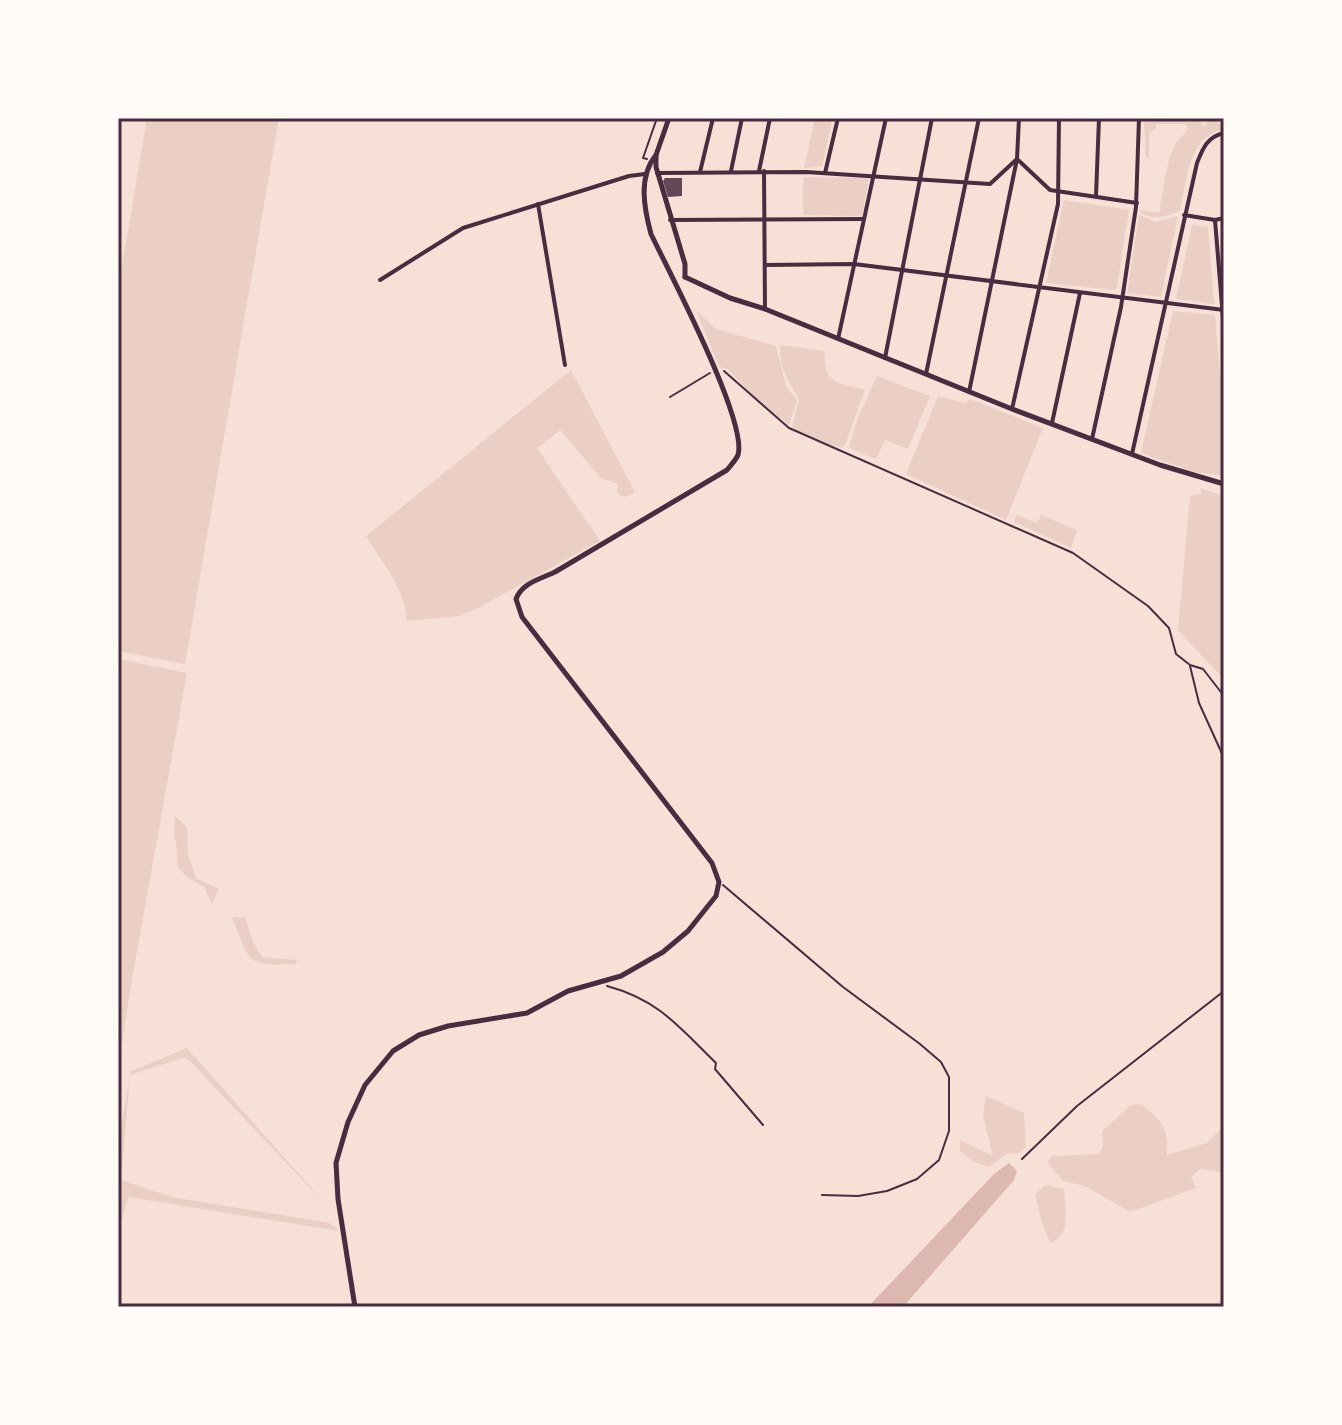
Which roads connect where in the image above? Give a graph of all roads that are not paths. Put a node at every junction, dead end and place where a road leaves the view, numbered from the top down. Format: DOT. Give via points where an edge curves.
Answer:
graph roads {
  1 [pos="669,118"];
  2 [pos="713,118"];
  3 [pos="742,118"];
  4 [pos="770,118"];
  5 [pos="838,118"];
  6 [pos="886,118"];
  7 [pos="932,118"];
  8 [pos="979,118"];
  9 [pos="1019,118"];
  10 [pos="1059,118"];
  11 [pos="1099,118"];
  12 [pos="1139,118"];
  13 [pos="1224,133"];
  14 [pos="656,155"];
  15 [pos="1017,159"];
  16 [pos="731,171"];
  17 [pos="762,171"];
  18 [pos="700,172"];
  19 [pos="657,173"];
  20 [pos="825,173"];
  21 [pos="645,174"];
  22 [pos="873,175"];
  23 [pos="920,178"];
  24 [pos="966,182"];
  25 [pos="1058,191"];
  26 [pos="1096,196"];
  27 [pos="1137,203"];
  28 [pos="538,204"];
  29 [pos="1184,215"];
  30 [pos="1224,218"];
  31 [pos="765,219"];
  32 [pos="864,219"];
  33 [pos="670,220"];
  34 [pos="1215,220"];
  35 [pos="854,264"];
  36 [pos="765,265"];
  37 [pos="902,269"];
  38 [pos="947,276"];
  39 [pos="685,277"];
  40 [pos="380,280"];
  41 [pos="992,281"];
  42 [pos="673,282"];
  43 [pos="1039,288"];
  44 [pos="1080,293"];
  45 [pos="1123,298"];
  46 [pos="1165,303"];
  47 [pos="765,309"];
  48 [pos="1223,310"];
  49 [pos="1224,330"];
  50 [pos="838,339"];
  51 [pos="885,358"];
  52 [pos="565,365"];
  53 [pos="926,374"];
  54 [pos="969,392"];
  55 [pos="1012,409"];
  56 [pos="1052,424"];
  57 [pos="1092,439"];
  58 [pos="1132,454"];
  59 [pos="1224,484"];
  60 [pos="355,1307"];
  1 -- 14 [label="street"];
  2 -- 18 [label="street"];
  3 -- 16 [label="street"];
  4 -- 17 [label="street"];
  5 -- 20 [label="street"];
  6 -- 22 [label="street"];
  7 -- 23 [label="street"];
  8 -- 24 [label="street"];
  9 -- 15 [label="street"];
  10 -- 25 [label="street"];
  11 -- 26 [label="street"];
  12 -- 27 [label="street"];
  13 -- 29 [label="street" via="1204,144"];
  14 -- 19 [label="street"];
  14 -- 21 [label="street"];
  15 -- 24 [label="street" via="990,184"];
  15 -- 25 [label="street" via="1050,190"];
  15 -- 41 [label="street"];
  16 -- 17 [label="street"];
  16 -- 18 [label="street"];
  17 -- 20 [label="street"];
  17 -- 31 [label="street"];
  18 -- 19 [label="street"];
  19 -- 33 [label="street"];
  20 -- 22 [label="street"];
  21 -- 28 [label="street"];
  21 -- 42 [label="street" via="647,221"];
  22 -- 23 [label="street"];
  22 -- 32 [label="street"];
  23 -- 24 [label="street"];
  23 -- 37 [label="street"];
  24 -- 38 [label="street"];
  25 -- 26 [label="street"];
  25 -- 43 [label="street"];
  26 -- 27 [label="street"];
  27 -- 45 [label="street"];
  28 -- 40 [label="street" via="463,228"];
  28 -- 52 [label="street"];
  29 -- 34 [label="street"];
  29 -- 46 [label="street"];
  30 -- 34 [label="street"];
  31 -- 32 [label="street"];
  31 -- 33 [label="street"];
  31 -- 36 [label="street"];
  32 -- 35 [label="street"];
  33 -- 39 [label="street"];
  34 -- 48 [label="street"];
  35 -- 36 [label="street"];
  35 -- 37 [label="street"];
  35 -- 50 [label="street"];
  36 -- 47 [label="street"];
  37 -- 38 [label="street"];
  37 -- 51 [label="street"];
  38 -- 41 [label="street"];
  38 -- 53 [label="street"];
  39 -- 42 [label="street"];
  39 -- 47 [label="street"];
  41 -- 43 [label="street"];
  41 -- 54 [label="street"];
  42 -- 60 [label="street" via="716,371 737,430 738,455 727,470 526,585 516,599 522,617 712,863 719,882 716,896 672,945 621,976 568,991 527,1013 419,1035 393,1051 365,1085 336,1163"];
  43 -- 44 [label="street"];
  43 -- 55 [label="street"];
  44 -- 45 [label="street"];
  44 -- 56 [label="street"];
  45 -- 46 [label="street"];
  45 -- 57 [label="street"];
  46 -- 48 [label="street"];
  46 -- 58 [label="street"];
  47 -- 50 [label="street"];
  48 -- 49 [label="street"];
  50 -- 51 [label="street"];
  51 -- 53 [label="street"];
  53 -- 54 [label="street"];
  54 -- 55 [label="street"];
  55 -- 56 [label="street"];
  56 -- 57 [label="street"];
  57 -- 58 [label="street"];
  58 -- 59 [label="street"];
}
